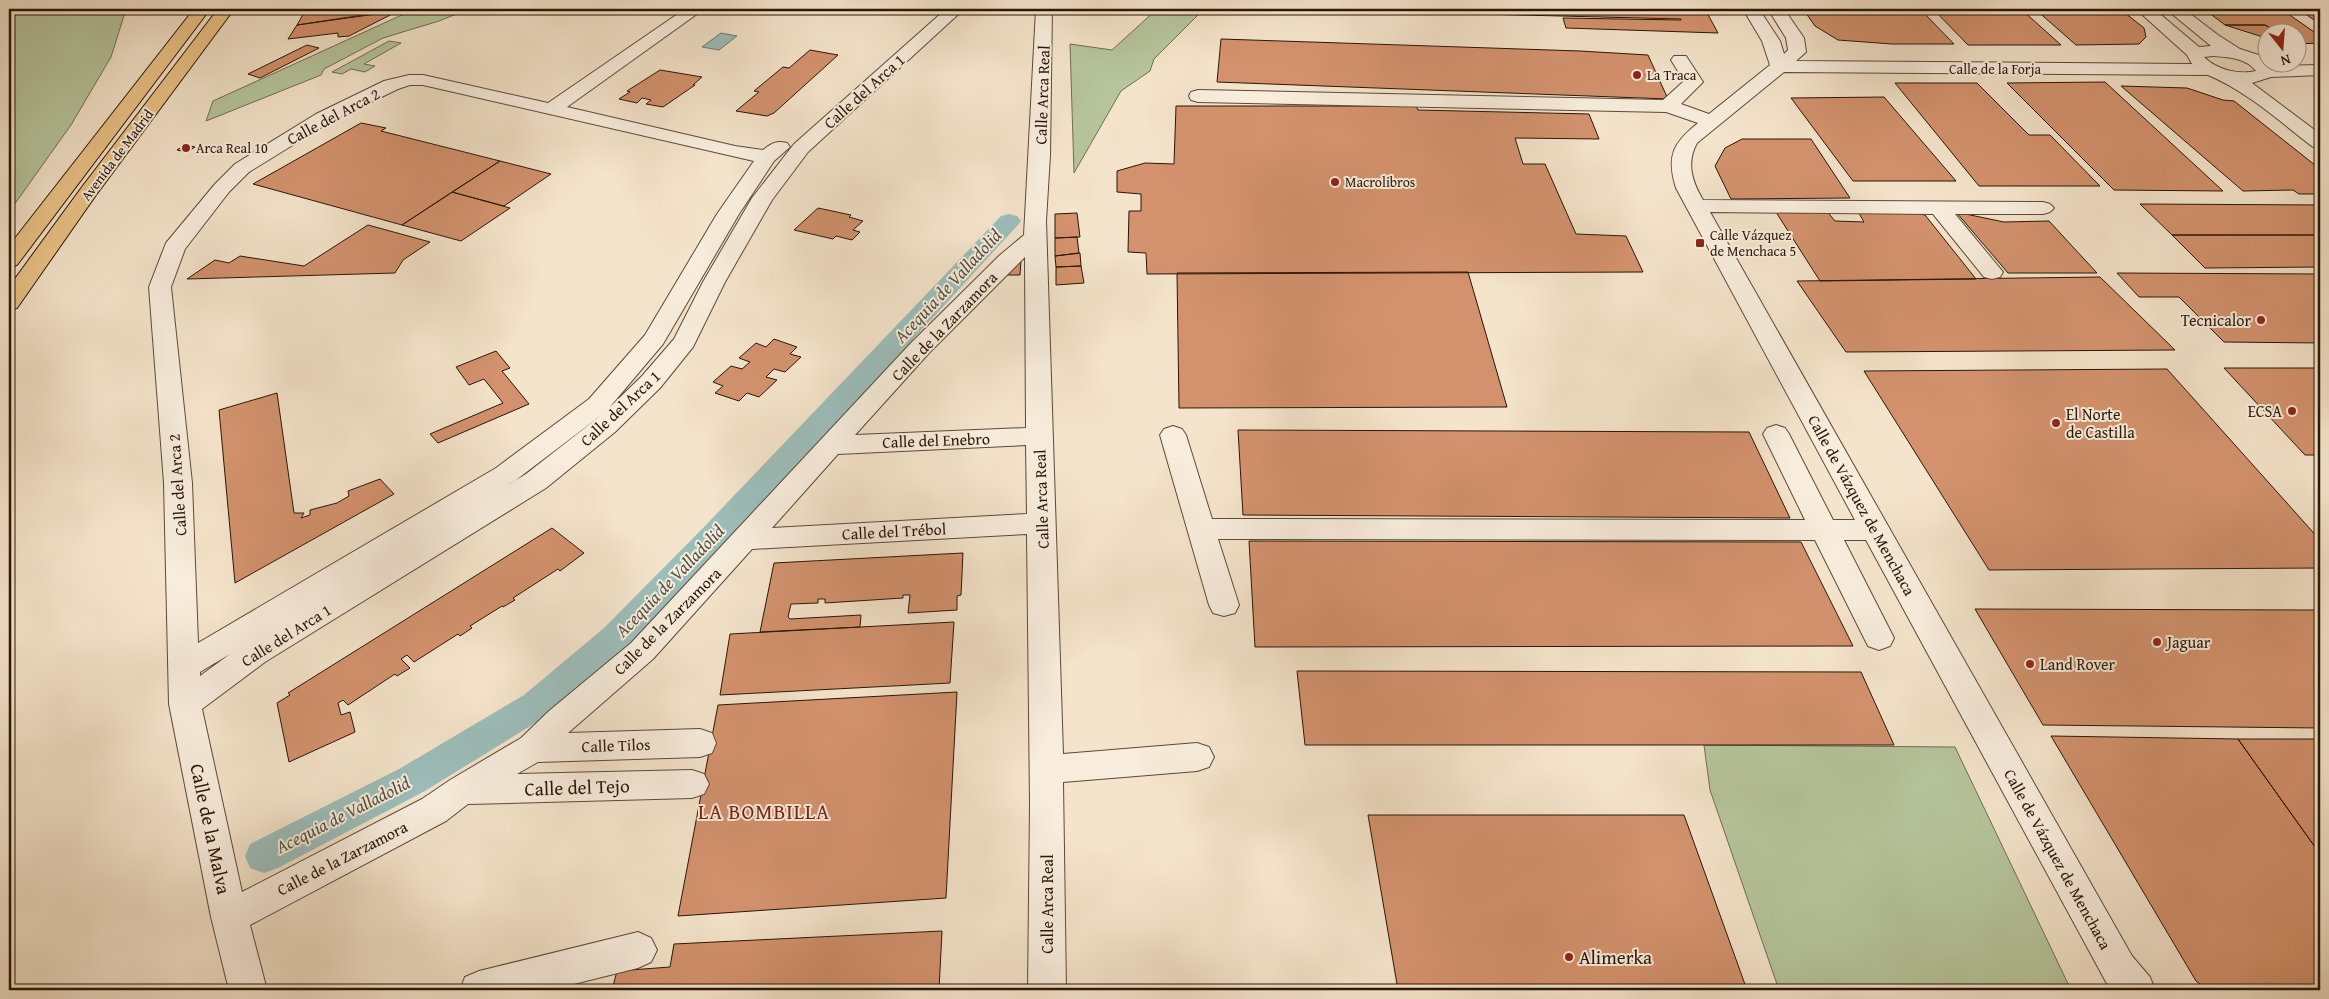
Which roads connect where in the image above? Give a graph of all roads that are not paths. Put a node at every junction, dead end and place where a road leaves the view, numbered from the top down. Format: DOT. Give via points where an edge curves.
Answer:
graph roads {
  1 [pos="202,9"];
  2 [pos="226,9"];
  3 [pos="696,9"];
  4 [pos="939,9"];
  5 [pos="956,9"];
  6 [pos="1044,9"];
  7 [pos="1751,9"];
  8 [pos="1776,9"];
  9 [pos="2144,9"];
  10 [pos="2174,9"];
  11 [pos="2240,54"];
  12 [pos="1784,55"];
  13 [pos="2196,55"];
  14 [pos="2306,58"];
  15 [pos="2320,58"];
  16 [pos="1680,60"];
  17 [pos="2256,61"];
  18 [pos="2306,69"];
  19 [pos="2320,70"];
  20 [pos="2218,72"];
  21 [pos="2257,72"];
  22 [pos="2268,72"];
  23 [pos="1198,96"];
  24 [pos="1668,106"];
  25 [pos="552,109"];
  26 [pos="1712,121"];
  27 [pos="2320,123"];
  28 [pos="2320,143"];
  29 [pos="767,157"];
  30 [pos="1696,206"];
  31 [pos="1939,208"];
  32 [pos="2043,208"];
  33 [pos="1035,237"];
  34 [pos="9,260"];
  35 [pos="1992,272"];
  36 [pos="9,303"];
  37 [pos="1776,434"];
  38 [pos="1174,435"];
  39 [pos="1039,436"];
  40 [pos="834,445"];
  41 [pos="1041,523"];
  42 [pos="1201,529"];
  43 [pos="1825,530"];
  44 [pos="1876,530"];
  45 [pos="747,539"];
  46 [pos="1224,605"];
  47 [pos="1879,638"];
  48 [pos="185,666"];
  49 [pos="185,704"];
  50 [pos="700,743"];
  51 [pos="533,748"];
  52 [pos="1197,757"];
  53 [pos="1047,769"];
  54 [pos="692,784"];
  55 [pos="462,790"];
  56 [pos="229,917"];
  57 [pos="638,950"];
  58 [pos="2127,983"];
  59 [pos="248,990"];
  60 [pos="479,990"];
  61 [pos="1048,990"];
  1 -- 34 [label="main road, Avenida de Madrid"];
  2 -- 36 [label="main road, Avenida de Madrid"];
  3 -- 25 [label="street"];
  4 -- 29 [label="street, Calle del Arca 1"];
  5 -- 49 [label="street, Calle del Arca 1" via="801,148 762,198 714,282 685,342 651,382 606,426 536,481 254,654"];
  6 -- 33 [label="street, Calle Arca Real"];
  7 -- 12 [label="street"];
  8 -- 12 [label="street" via="1795,38"];
  9 -- 13 [label="street"];
  10 -- 11 [label="street" via="2212,39"];
  11 -- 13 [label="street, Calle de la Forja" via="2209,50"];
  11 -- 17 [label="street"];
  12 -- 13 [label="street, Calle de la Forja"];
  12 -- 20 [label="street, Calle de la Forja" via="1829,68"];
  12 -- 26 [label="street, Calle de Vázquez de Menchaca"];
  13 -- 20 [label="street" via="2203,66"];
  14 -- 15 [label="street"];
  16 -- 24 [label="street" via="1694,82"];
  18 -- 19 [label="street"];
  20 -- 21 [label="street, Calle de la Forja" via="2246,78"];
  20 -- 28 [label="street" via="2256,93"];
  22 -- 27 [label="street" via="2299,107"];
  23 -- 24 [label="street"];
  24 -- 26 [label="street"];
  25 -- 29 [label="street, Calle del Arca 2"];
  25 -- 48 [label="street, Calle del Arca 2" via="422,80 391,85 323,118 242,168 174,248 160,287 178,483"];
  26 -- 30 [label="street, Calle de Vázquez de Menchaca" via="1689,140 1680,156 1681,173"];
  29 -- 48 [label="street, Calle del Arca 1" via="728,214 655,339 598,406 506,474"];
  30 -- 31 [label="street"];
  30 -- 44 [label="street, Calle de Vázquez de Menchaca"];
  31 -- 32 [label="street"];
  31 -- 35 [label="street"];
  33 -- 39 [label="street, Calle Arca Real"];
  33 -- 40 [label="street, Calle de la Zarzamora" via="920,348"];
  37 -- 43 [label="street"];
  38 -- 42 [label="street"];
  39 -- 40 [label="street, Calle del Enebro"];
  39 -- 41 [label="street, Calle Arca Real"];
  40 -- 45 [label="street, Calle de la Zarzamora"];
  41 -- 45 [label="street, Calle del Trébol"];
  41 -- 53 [label="street, Calle Arca Real"];
  42 -- 43 [label="street"];
  42 -- 46 [label="street"];
  43 -- 44 [label="street"];
  43 -- 47 [label="street"];
  44 -- 58 [label="street, Calle de Vázquez de Menchaca"];
  45 -- 51 [label="street, Calle de la Zarzamora" via="642,651 560,720"];
  48 -- 49 [label="street, Calle de la Malva"];
  49 -- 56 [label="street, Calle de la Malva"];
  50 -- 51 [label="street, Calle Tilos"];
  51 -- 55 [label="street, Calle de la Zarzamora"];
  52 -- 53 [label="street"];
  53 -- 61 [label="street, Calle Arca Real"];
  54 -- 55 [label="street, Calle del Tejo"];
  55 -- 56 [label="street, Calle de la Zarzamora" via="434,810"];
  56 -- 59 [label="street, Calle de la Malva"];
  57 -- 60 [label="street"];
}
